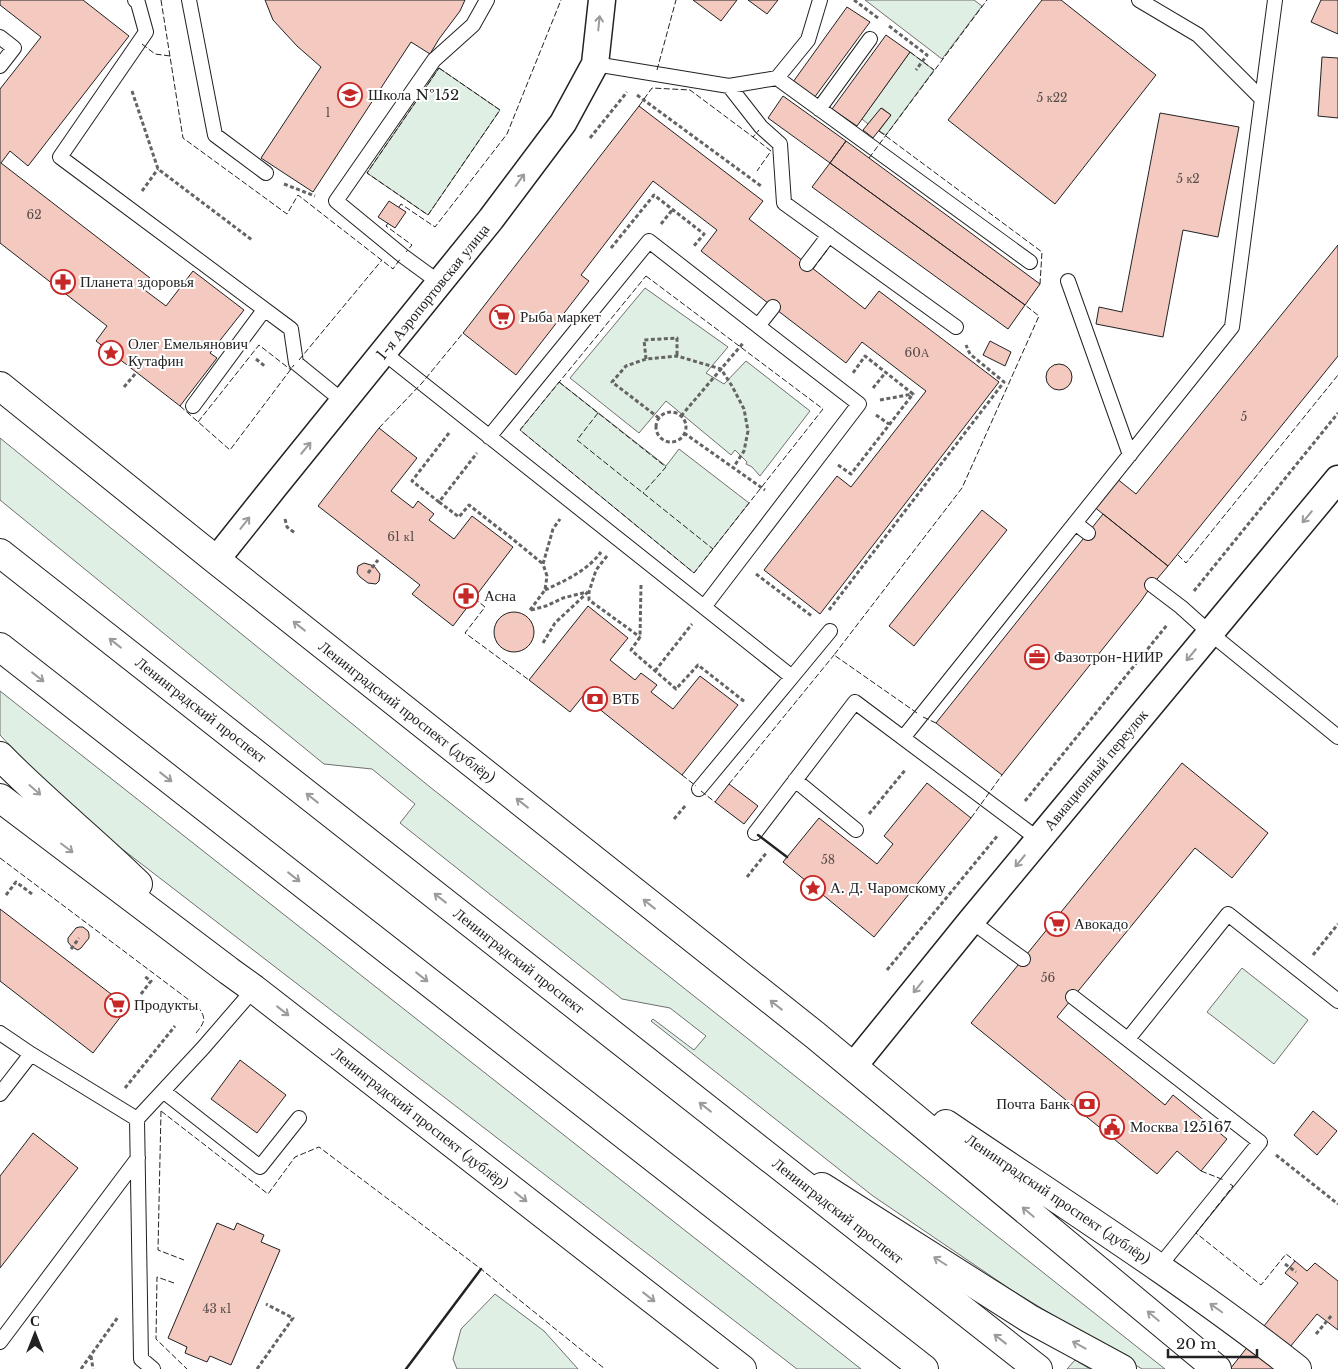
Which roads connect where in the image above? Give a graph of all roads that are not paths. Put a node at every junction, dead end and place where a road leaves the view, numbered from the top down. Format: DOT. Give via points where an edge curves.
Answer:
graph roads {
  1 [pos="190,0"];
  2 [pos="487,0"];
  3 [pos="602,0"];
  4 [pos="820,0"];
  5 [pos="1140,0"];
  6 [pos="1275,0"];
  7 [pos="138,1"];
  8 [pos="0,37"];
  9 [pos="870,39"];
  10 [pos="595,64"];
  11 [pos="0,66"];
  12 [pos="777,78"];
  13 [pos="729,86"];
  14 [pos="1262,99"];
  15 [pos="819,108"];
  16 [pos="266,173"];
  17 [pos="830,235"];
  18 [pos="1030,262"];
  19 [pos="807,264"];
  20 [pos="1068,281"];
  21 [pos="440,283"];
  22 [pos="773,307"];
  23 [pos="264,310"];
  24 [pos="758,326"];
  25 [pos="956,327"];
  26 [pos="384,353"];
  27 [pos="0,386"];
  28 [pos="344,402"];
  29 [pos="193,406"];
  30 [pos="489,437"];
  31 [pos="1130,455"];
  32 [pos="1338,480"];
  33 [pos="1075,523"];
  34 [pos="1088,532"];
  35 [pos="0,553"];
  36 [pos="216,560"];
  37 [pos="1152,584"];
  38 [pos="704,607"];
  39 [pos="825,626"];
  40 [pos="1210,632"];
  41 [pos="0,647"];
  42 [pos="792,677"];
  43 [pos="1338,737"];
  44 [pos="903,738"];
  45 [pos="0,756"];
  46 [pos="795,780"];
  47 [pos="699,789"];
  48 [pos="0,798"];
  49 [pos="856,830"];
  50 [pos="755,833"];
  51 [pos="1038,839"];
  52 [pos="971,921"];
  53 [pos="1022,960"];
  54 [pos="229,971"];
  55 [pos="254,989"];
  56 [pos="1073,997"];
  57 [pos="1338,1001"];
  58 [pos="0,1033"];
  59 [pos="815,1035"];
  60 [pos="1128,1039"];
  61 [pos="31,1054"];
  62 [pos="856,1063"];
  63 [pos="163,1091"];
  64 [pos="0,1094"];
  65 [pos="299,1118"];
  66 [pos="137,1119"];
  67 [pos="744,1137"];
  68 [pos="138,1158"];
  69 [pos="1158,1268"];
  70 [pos="0,1342"];
  71 [pos="153,1369"];
  72 [pos="742,1369"];
  73 [pos="924,1369"];
  74 [pos="1038,1369"];
  75 [pos="1122,1369"];
  76 [pos="1217,1369"];
  77 [pos="1297,1369"];
  1 -- 16 [label="lane" via="215,135"];
  2 -- 21 [label="lane" via="474,25 434,60 336,201"];
  10 -- 3 [label="street, 1-я Аэропортовская улица, one-way"];
  4 -- 12 [label="lane" via="808,40"];
  5 -- 14 [label="lane" via="1198,35"];
  6 -- 14 [label="lane"];
  7 -- 23 [label="lane" via="146,32 60,157"];
  8 -- 11 [label="lane" via="14,48"];
  9 -- 15 [label="lane"];
  10 -- 13 [label="lane"];
  21 -- 10 [label="street, 1-я Аэропортовская улица, one-way" via="563,123"];
  12 -- 13 [label="lane"];
  12 -- 15 [label="lane"];
  13 -- 17 [label="lane" via="760,127 780,144 784,203"];
  14 -- 31 [label="lane" via="1232,327"];
  15 -- 18 [label="lane"];
  17 -- 19 [label="lane"];
  17 -- 25 [label="lane"];
  20 -- 31 [label="lane"];
  21 -- 26 [label="street, 1-я Аэропортовская улица"];
  22 -- 24 [label="lane"];
  23 -- 28 [label="lane" via="291,330 296,363"];
  23 -- 29 [label="lane"];
  24 -- 30 [label="lane" via="649,241"];
  24 -- 38 [label="lane" via="859,404"];
  26 -- 28 [label="street, 1-я Аэропортовская улица"];
  26 -- 30 [label="lane"];
  27 -- 36 [label="main road, Ленинградский проспект (дублёр)"];
  36 -- 28 [label="street, 1-я Аэропортовская улица, one-way"];
  30 -- 38 [label="lane"];
  31 -- 33 [label="lane"];
  32 -- 40 [label="street, Авиационный переулок, one-way"];
  33 -- 34 [label="lane"];
  33 -- 44 [label="lane"];
  67 -- 35 [label="main road, Ленинградский проспект, one-way"];
  59 -- 36 [label="main road, Ленинградский проспект (дублёр), one-way"];
  37 -- 40 [label="lane"];
  38 -- 42 [label="lane"];
  39 -- 42 [label="lane"];
  40 -- 43 [label="lane"];
  40 -- 51 [label="street, Авиационный переулок, one-way"];
  41 -- 73 [label="main road, one-way"];
  42 -- 47 [label="lane"];
  44 -- 46 [label="lane" via="855,702"];
  44 -- 51 [label="lane"];
  45 -- 54 [label="main road, one-way" via="106,852"];
  46 -- 49 [label="lane"];
  46 -- 50 [label="lane"];
  48 -- 54 [label="main road, Ленинградский проспект (дублёр), one-way"];
  51 -- 52 [label="street, Авиационный переулок, one-way"];
  52 -- 53 [label="lane"];
  52 -- 62 [label="street, Авиационный переулок, one-way"];
  54 -- 55 [label="main road, Ленинградский проспект (дублёр)"];
  55 -- 63 [label="lane"];
  55 -- 72 [label="main road, Ленинградский проспект (дублёр), one-way"];
  56 -- 60 [label="lane"];
  57 -- 60 [label="lane" via="1228,914"];
  58 -- 61 [label="lane"];
  59 -- 62 [label="main road, Ленинградский проспект (дублёр)"];
  76 -- 59 [label="main road, Ленинградский проспект (дублёр), one-way"];
  60 -- 69 [label="lane" via="1260,1142"];
  61 -- 64 [label="lane"];
  61 -- 66 [label="lane"];
  62 -- 69 [label="main road, Ленинградский проспект (дублёр)"];
  63 -- 65 [label="lane" via="260,1167"];
  63 -- 66 [label="lane"];
  66 -- 68 [label="lane"];
  74 -- 67 [label="main road, Ленинградский проспект, one-way"];
  75 -- 67 [label="main road, one-way" via="1030,1318"];
  68 -- 70 [label="lane"];
  68 -- 71 [label="lane" via="141,1359"];
  77 -- 69 [label="main road, Ленинградский проспект (дублёр), one-way"];
}
